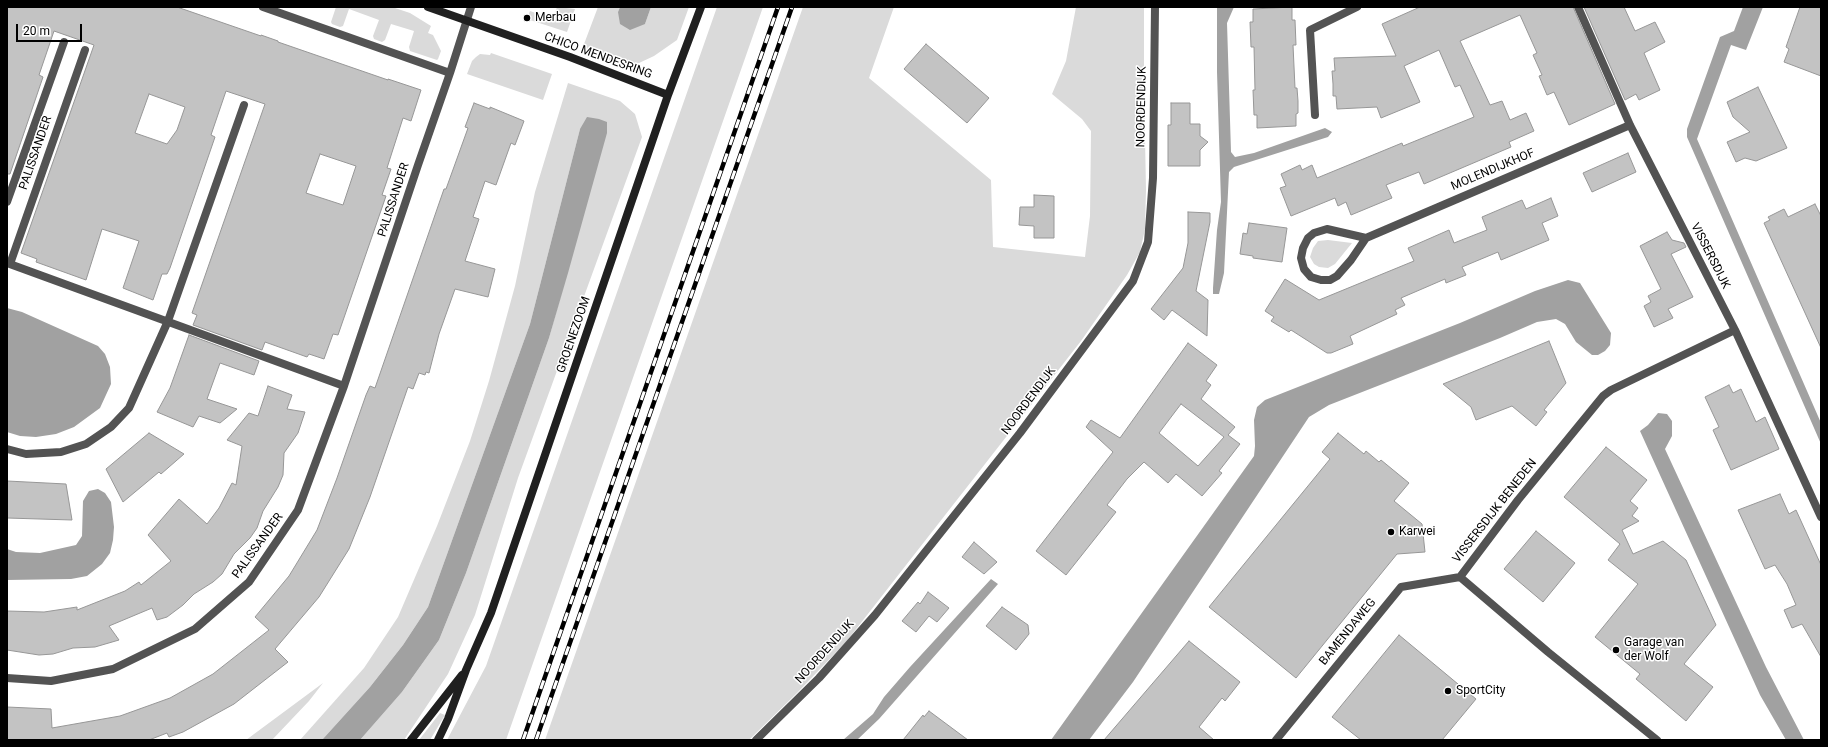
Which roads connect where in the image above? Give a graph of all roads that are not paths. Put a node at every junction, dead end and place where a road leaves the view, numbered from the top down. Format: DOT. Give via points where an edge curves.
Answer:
graph roads {
  1 [pos="263,7"];
  2 [pos="428,7"];
  3 [pos="471,7"];
  4 [pos="701,7"];
  5 [pos="1155,7"];
  6 [pos="1357,7"];
  7 [pos="1578,7"];
  8 [pos="466,20"];
  9 [pos="64,42"];
  10 [pos="85,50"];
  11 [pos="450,73"];
  12 [pos="668,95"];
  13 [pos="244,105"];
  14 [pos="1315,115"];
  15 [pos="1630,124"];
  16 [pos="7,202"];
  17 [pos="1366,238"];
  18 [pos="9,264"];
  19 [pos="168,321"];
  20 [pos="1735,330"];
  21 [pos="344,386"];
  22 [pos="7,449"];
  23 [pos="1821,517"];
  24 [pos="1460,577"];
  25 [pos="466,670"];
  26 [pos="7,678"];
  27 [pos="411,740"];
  28 [pos="438,740"];
  29 [pos="756,740"];
  30 [pos="1276,740"];
  31 [pos="1657,740"];
  1 -- 11 [label="street"];
  2 -- 8 [label="street, CHICO MENDESRING"];
  3 -- 8 [label="street"];
  4 -- 12 [label="street, GROENEZOOM"];
  5 -- 29 [label="street, NOORDENDIJK" via="1153,178 1148,242 1133,281 1020,433 875,614 819,678"];
  6 -- 14 [label="street" via="1310,30"];
  7 -- 15 [label="street, VISSERSDIJK"];
  8 -- 11 [label="street, PALISSANDER"];
  8 -- 12 [label="street, CHICO MENDESRING"];
  9 -- 16 [label="street, PALISSANDER"];
  10 -- 18 [label="street, PALISSANDER"];
  11 -- 21 [label="street, PALISSANDER"];
  12 -- 25 [label="street, GROENEZOOM" via="491,613"];
  13 -- 19 [label="street"];
  15 -- 17 [label="street, MOLENDIJKHOF"];
  15 -- 20 [label="street, VISSERSDIJK"];
  17 -- 17 [label="street" via="1328,229 1314,233 1303,248 1301,258 1304,269 1311,277 1330,280 1351,260"];
  18 -- 19 [label="street, PALISSANDER"];
  19 -- 21 [label="street, PALISSANDER"];
  19 -- 22 [label="street" via="129,408 111,427 86,444 61,452 26,454"];
  20 -- 23 [label="street, VISSERSDIJK"];
  20 -- 24 [label="street, VISSERSDIJK BENEDEN" via="1603,396 1508,512"];
  21 -- 26 [label="street, PALISSANDER" via="298,510 249,582 195,629 113,669 51,681"];
  24 -- 30 [label="street, BAMENDAWEG" via="1400,587"];
  24 -- 31 [label="street, VISSERSDIJK BENEDEN"];
  25 -- 27 [label="street, GROENEZOOM"];
  25 -- 28 [label="street, GROENEZOOM"];
}
